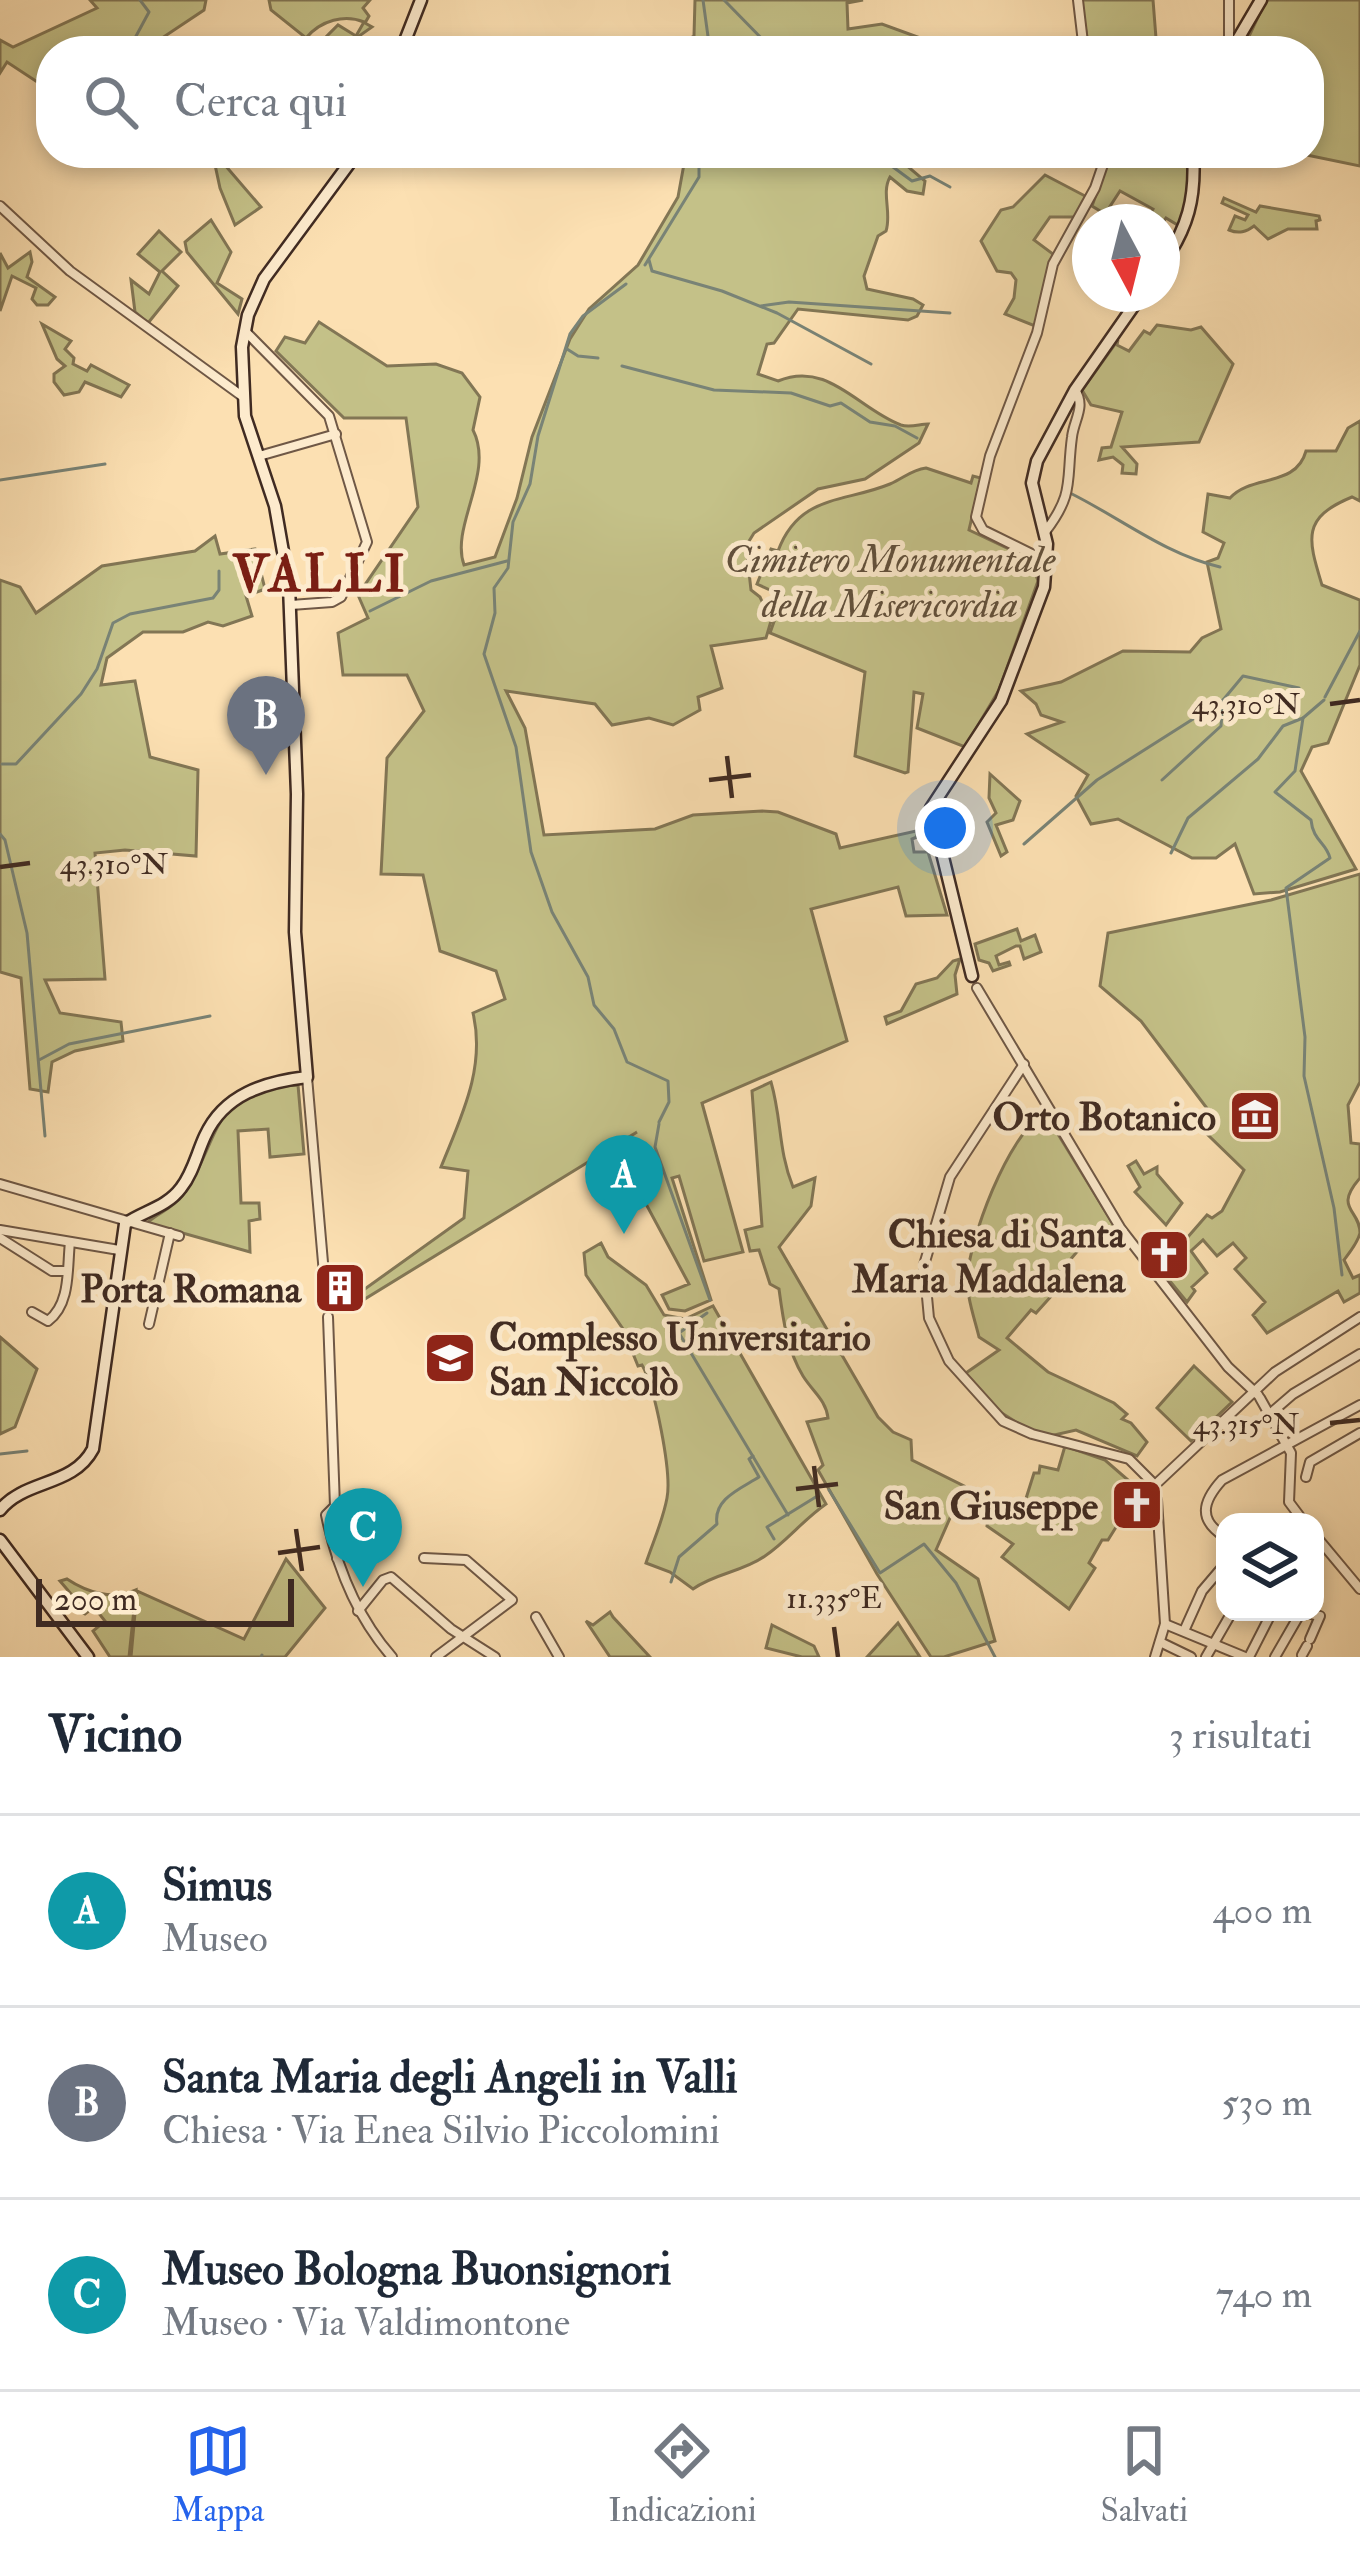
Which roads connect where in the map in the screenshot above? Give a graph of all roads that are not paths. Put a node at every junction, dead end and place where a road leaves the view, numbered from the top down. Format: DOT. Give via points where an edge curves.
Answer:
graph roads {
  1 [pos="421,0"];
  2 [pos="1078,0"];
  3 [pos="1229,0"];
  4 [pos="1261,0"];
  5 [pos="407,36"];
  6 [pos="1082,36"];
  7 [pos="1230,36"];
  8 [pos="1239,36"];
  9 [pos="346,168"];
  10 [pos="1102,168"];
  11 [pos="1193,168"];
  12 [pos="0,206"];
  13 [pos="1180,236"];
  14 [pos="1129,312"];
  15 [pos="244,331"];
  16 [pos="1075,390"];
  17 [pos="242,395"];
  18 [pos="336,434"];
  19 [pos="259,457"];
  20 [pos="1044,533"];
  21 [pos="1048,562"];
  22 [pos="291,605"];
  23 [pos="975,984"];
  24 [pos="1024,1064"];
  25 [pos="308,1077"];
  26 [pos="0,1184"];
  27 [pos="128,1221"];
  28 [pos="0,1234"];
  29 [pos="70,1242"];
  30 [pos="119,1250"];
  31 [pos="65,1270"];
  32 [pos="326,1303"];
  33 [pos="32,1312"];
  34 [pos="328,1317"];
  35 [pos="1360,1317"];
  36 [pos="149,1324"];
  37 [pos="1360,1354"];
  38 [pos="1258,1395"];
  39 [pos="1360,1405"];
  40 [pos="1271,1413"];
  41 [pos="1360,1433"];
  42 [pos="1288,1446"];
  43 [pos="1306,1477"];
  44 [pos="1156,1493"];
  45 [pos="0,1510"];
  46 [pos="1297,1513"];
  47 [pos="1216,1528"];
  48 [pos="0,1540"];
  49 [pos="1324,1546"];
  50 [pos="424,1558"];
  51 [pos="1216,1573"];
  52 [pos="1360,1589"];
  53 [pos="358,1611"];
  54 [pos="536,1617"];
  55 [pos="1227,1621"];
  56 [pos="1267,1621"];
  57 [pos="1296,1621"];
  58 [pos="1165,1624"];
  59 [pos="1184,1630"];
  60 [pos="463,1636"];
  61 [pos="1160,1642"];
  62 [pos="1216,1643"];
  63 [pos="88,1657"];
  64 [pos="392,1657"];
  65 [pos="436,1657"];
  66 [pos="495,1657"];
  67 [pos="559,1657"];
  68 [pos="1155,1657"];
  69 [pos="1191,1657"];
  70 [pos="1206,1657"];
  71 [pos="1247,1657"];
  72 [pos="1275,1657"];
  1 -- 5 [label="main road"];
  2 -- 6 [label="street"];
  3 -- 7 [label="street"];
  4 -- 8 [label="main road"];
  9 -- 15 [label="main road" via="263,279"];
  10 -- 21 [label="street" via="1051,270 976,517 982,530"];
  11 -- 13 [label="main road"];
  12 -- 17 [label="street" via="70,271"];
  14 -- 16 [label="main road"];
  15 -- 17 [label="main road"];
  15 -- 18 [label="street" via="327,414"];
  16 -- 20 [label="street" via="1081,404 1070,484"];
  16 -- 20 [label="main road" via="1033,470"];
  17 -- 19 [label="main road"];
  18 -- 19 [label="street"];
  18 -- 22 [label="street" via="367,549 338,599"];
  19 -- 22 [label="main road"];
  20 -- 21 [label="main road"];
  21 -- 23 [label="main road" via="1001,701 932,806"];
  22 -- 25 [label="main road" via="295,932"];
  23 -- 24 [label="street"];
  24 -- 38 [label="street" via="1121,1229"];
  24 -- 44 [label="street" via="950,1177 923,1272 933,1329 949,1361 1003,1421 1132,1461"];
  25 -- 27 [label="main road" via="228,1103 180,1189"];
  25 -- 32 [label="street"];
  26 -- 27 [label="street"];
  27 -- 30 [label="main road"];
  27 -- 36 [label="street" via="174,1234"];
  28 -- 29 [label="street"];
  28 -- 31 [label="street" via="52,1271"];
  29 -- 30 [label="street"];
  29 -- 31 [label="street"];
  30 -- 45 [label="main road" via="91,1454 74,1472 14,1496"];
  31 -- 33 [label="street" via="55,1316 46,1321"];
  34 -- 53 [label="street" via="335,1506 344,1513 337,1560"];
  35 -- 38 [label="street" via="1280,1368"];
  37 -- 40 [label="street"];
  38 -- 40 [label="street"];
  38 -- 44 [label="street"];
  39 -- 42 [label="street"];
  40 -- 42 [label="street"];
  41 -- 43 [label="street" via="1310,1462"];
  42 -- 46 [label="street" via="1289,1502"];
  42 -- 47 [label="street" via="1211,1493 1204,1516"];
  44 -- 58 [label="street"];
  48 -- 63 [label="main road"];
  49 -- 52 [label="street"];
  50 -- 60 [label="street" via="466,1560 512,1600"];
  51 -- 59 [label="street"];
  53 -- 60 [label="street" via="389,1576"];
  53 -- 64 [label="street"];
  54 -- 67 [label="street"];
  55 -- 62 [label="street"];
  56 -- 71 [label="street"];
  57 -- 72 [label="street"];
  58 -- 59 [label="street"];
  58 -- 61 [label="street"];
  59 -- 62 [label="street"];
  60 -- 65 [label="street"];
  60 -- 66 [label="street"];
  61 -- 68 [label="street"];
  61 -- 69 [label="street"];
  62 -- 70 [label="street"];
  62 -- 71 [label="street"];
}
